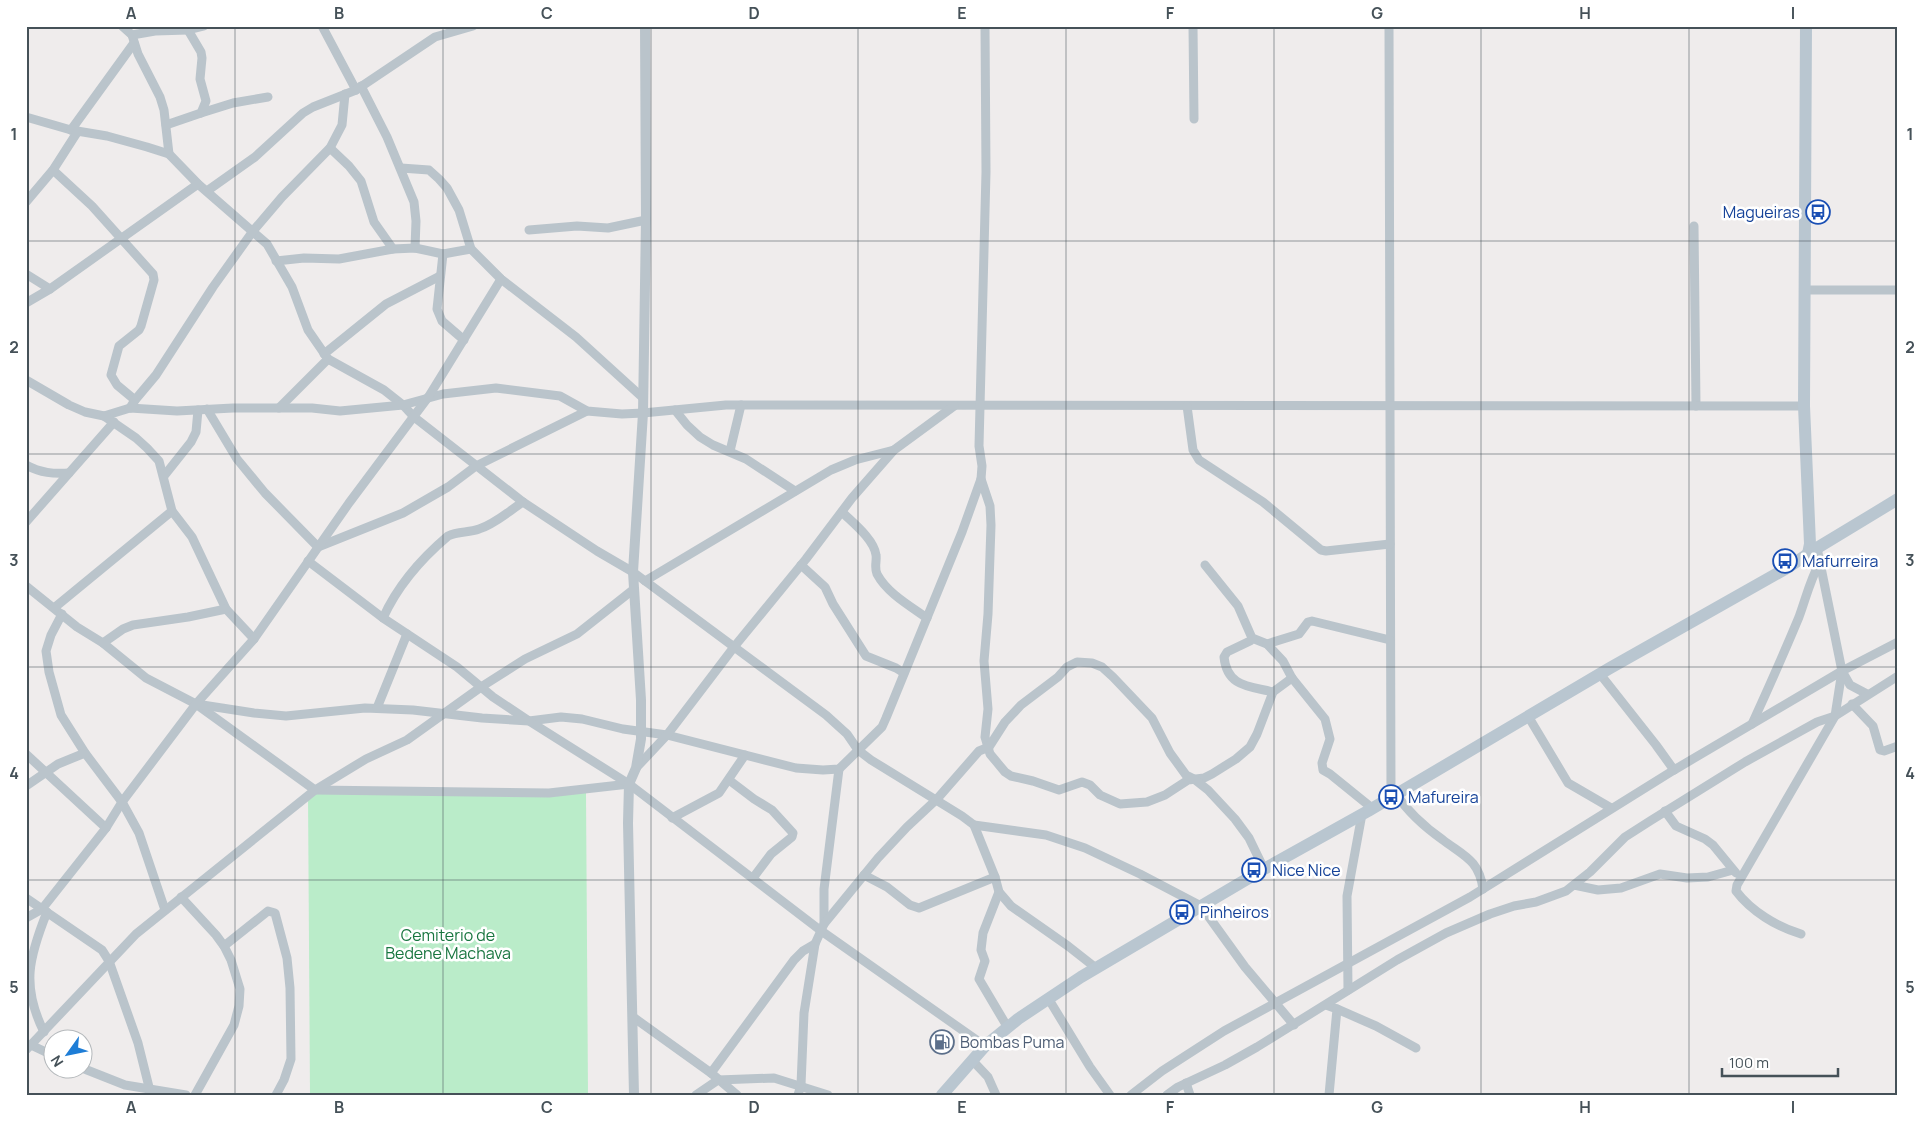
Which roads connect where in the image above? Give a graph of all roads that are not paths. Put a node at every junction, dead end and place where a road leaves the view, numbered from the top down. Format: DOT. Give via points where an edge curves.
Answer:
graph roads {
  1 [pos="122,26"];
  2 [pos="204,26"];
  3 [pos="322,26"];
  4 [pos="473,26"];
  5 [pos="645,26"];
  6 [pos="985,26"];
  7 [pos="1193,26"];
  8 [pos="1389,26"];
  9 [pos="1806,26"];
  10 [pos="188,30"];
  11 [pos="133,39"];
  12 [pos="358,88"];
  13 [pos="345,94"];
  14 [pos="268,98"];
  15 [pos="201,113"];
  16 [pos="26,116"];
  17 [pos="1194,119"];
  18 [pos="166,125"];
  19 [pos="75,131"];
  20 [pos="330,148"];
  21 [pos="169,154"];
  22 [pos="401,168"];
  23 [pos="53,170"];
  24 [pos="198,184"];
  25 [pos="207,191"];
  26 [pos="26,202"];
  27 [pos="646,220"];
  28 [pos="1694,226"];
  29 [pos="253,230"];
  30 [pos="529,230"];
  31 [pos="120,239"];
  32 [pos="415,248"];
  33 [pos="394,249"];
  34 [pos="471,249"];
  35 [pos="443,254"];
  36 [pos="276,262"];
  37 [pos="26,274"];
  38 [pos="440,276"];
  39 [pos="501,279"];
  40 [pos="50,289"];
  41 [pos="1806,290"];
  42 [pos="1898,290"];
  43 [pos="26,303"];
  44 [pos="464,340"];
  45 [pos="326,357"];
  46 [pos="26,380"];
  47 [pos="429,396"];
  48 [pos="642,397"];
  49 [pos="133,404"];
  50 [pos="403,405"];
  51 [pos="741,405"];
  52 [pos="1389,405"];
  53 [pos="954,406"];
  54 [pos="981,406"];
  55 [pos="1187,406"];
  56 [pos="1696,406"];
  57 [pos="1804,406"];
  58 [pos="279,408"];
  59 [pos="203,410"];
  60 [pos="675,410"];
  61 [pos="587,411"];
  62 [pos="643,413"];
  63 [pos="104,416"];
  64 [pos="414,417"];
  65 [pos="114,422"];
  66 [pos="894,450"];
  67 [pos="730,451"];
  68 [pos="26,466"];
  69 [pos="476,466"];
  70 [pos="69,473"];
  71 [pos="164,476"];
  72 [pos="981,479"];
  73 [pos="795,491"];
  74 [pos="1898,499"];
  75 [pos="523,502"];
  76 [pos="172,511"];
  77 [pos="842,512"];
  78 [pos="26,522"];
  79 [pos="1390,544"];
  80 [pos="318,547"];
  81 [pos="1812,551"];
  82 [pos="308,561"];
  83 [pos="1820,562"];
  84 [pos="801,565"];
  85 [pos="1205,566"];
  86 [pos="633,572"];
  87 [pos="645,581"];
  88 [pos="26,586"];
  89 [pos="634,589"];
  90 [pos="226,609"];
  91 [pos="58,611"];
  92 [pos="383,618"];
  93 [pos="927,618"];
  94 [pos="407,634"];
  95 [pos="254,638"];
  96 [pos="1252,638"];
  97 [pos="1390,640"];
  98 [pos="1898,642"];
  99 [pos="103,643"];
  100 [pos="1267,644"];
  101 [pos="734,647"];
  102 [pos="1842,671"];
  103 [pos="904,673"];
  104 [pos="1600,674"];
  105 [pos="1898,676"];
  106 [pos="1292,678"];
  107 [pos="481,687"];
  108 [pos="1273,692"];
  109 [pos="1867,694"];
  110 [pos="196,704"];
  111 [pos="1852,704"];
  112 [pos="377,708"];
  113 [pos="444,714"];
  114 [pos="1528,716"];
  115 [pos="1835,716"];
  116 [pos="529,721"];
  117 [pos="1751,724"];
  118 [pos="641,732"];
  119 [pos="667,735"];
  120 [pos="1898,746"];
  121 [pos="988,747"];
  122 [pos="858,750"];
  123 [pos="85,753"];
  124 [pos="26,754"];
  125 [pos="745,755"];
  126 [pos="636,768"];
  127 [pos="840,769"];
  128 [pos="1674,770"];
  129 [pos="45,773"];
  130 [pos="1194,779"];
  131 [pos="729,780"];
  132 [pos="629,784"];
  133 [pos="26,786"];
  134 [pos="315,790"];
  135 [pos="1394,795"];
  136 [pos="937,799"];
  137 [pos="122,802"];
  138 [pos="1611,808"];
  139 [pos="1367,811"];
  140 [pos="1665,811"];
  141 [pos="672,818"];
  142 [pos="974,825"];
  143 [pos="106,828"];
  144 [pos="1264,869"];
  145 [pos="1733,870"];
  146 [pos="864,875"];
  147 [pos="995,877"];
  148 [pos="753,878"];
  149 [pos="1740,880"];
  150 [pos="1574,885"];
  151 [pos="1483,889"];
  152 [pos="999,892"];
  153 [pos="181,897"];
  154 [pos="26,898"];
  155 [pos="1201,906"];
  156 [pos="44,910"];
  157 [pos="165,910"];
  158 [pos="26,918"];
  159 [pos="822,927"];
  160 [pos="1801,934"];
  161 [pos="815,944"];
  162 [pos="224,946"];
  163 [pos="109,961"];
  164 [pos="1347,964"];
  165 [pos="1096,968"];
  166 [pos="1348,990"];
  167 [pos="1048,998"];
  168 [pos="1276,1001"];
  169 [pos="1326,1005"];
  170 [pos="1337,1010"];
  171 [pos="633,1018"];
  172 [pos="1294,1025"];
  173 [pos="42,1028"];
  174 [pos="48,1028"];
  175 [pos="1008,1028"];
  176 [pos="42,1034"];
  177 [pos="985,1046"];
  178 [pos="29,1048"];
  179 [pos="1416,1048"];
  180 [pos="42,1052"];
  181 [pos="972,1060"];
  182 [pos="92,1072"];
  183 [pos="714,1077"];
  184 [pos="1186,1083"];
  185 [pos="801,1085"];
  186 [pos="125,1086"];
  187 [pos="150,1091"];
  188 [pos="119,1095"];
  189 [pos="186,1095"];
  190 [pos="195,1095"];
  191 [pos="276,1095"];
  192 [pos="634,1095"];
  193 [pos="696,1095"];
  194 [pos="737,1095"];
  195 [pos="798,1095"];
  196 [pos="828,1095"];
  197 [pos="942,1095"];
  198 [pos="996,1095"];
  199 [pos="1110,1095"];
  200 [pos="1131,1095"];
  201 [pos="1167,1095"];
  202 [pos="1190,1095"];
  203 [pos="1329,1095"];
  1 -- 11 [label="street"];
  2 -- 10 [label="street"];
  3 -- 12 [label="street"];
  4 -- 12 [label="street" via="435,37"];
  5 -- 27 [label="street"];
  6 -- 54 [label="street" via="986,172"];
  7 -- 17 [label="street"];
  8 -- 52 [label="street"];
  9 -- 41 [label="main road"];
  10 -- 11 [label="street" via="156,31"];
  10 -- 15 [label="street" via="202,58 200,79 206,101"];
  11 -- 18 [label="street" via="160,97"];
  11 -- 19 [label="street"];
  12 -- 13 [label="street"];
  12 -- 22 [label="street"];
  13 -- 20 [label="street" via="342,125"];
  13 -- 25 [label="street" via="303,113 255,157"];
  14 -- 15 [label="street" via="233,103"];
  15 -- 18 [label="street"];
  16 -- 19 [label="street"];
  18 -- 21 [label="street"];
  19 -- 21 [label="street" via="139,144"];
  19 -- 23 [label="street"];
  20 -- 29 [label="street"];
  20 -- 33 [label="street" via="360,182 374,222"];
  21 -- 24 [label="street"];
  22 -- 32 [label="street" via="414,202"];
  22 -- 34 [label="street" via="429,170 447,188 459,210"];
  23 -- 26 [label="street"];
  23 -- 31 [label="street" via="92,206"];
  24 -- 25 [label="street"];
  24 -- 31 [label="street"];
  25 -- 29 [label="street"];
  27 -- 30 [label="street" via="608,228 577,226"];
  27 -- 48 [label="street"];
  28 -- 56 [label="street"];
  29 -- 36 [label="street" via="267,244"];
  29 -- 49 [label="street"];
  31 -- 40 [label="street"];
  31 -- 49 [label="street" via="148,267 154,280 141,326 119,346 111,375"];
  32 -- 33 [label="street"];
  32 -- 35 [label="street"];
  33 -- 36 [label="street" via="359,257"];
  34 -- 35 [label="street"];
  34 -- 39 [label="street"];
  35 -- 38 [label="street"];
  36 -- 45 [label="street" via="292,287 308,330"];
  37 -- 40 [label="street"];
  38 -- 44 [label="street" via="439,316"];
  38 -- 45 [label="street" via="386,304"];
  39 -- 44 [label="street"];
  39 -- 48 [label="street" via="576,338"];
  40 -- 43 [label="street"];
  41 -- 42 [label="street"];
  41 -- 57 [label="main road"];
  44 -- 47 [label="street"];
  45 -- 50 [label="street" via="384,390"];
  45 -- 58 [label="street"];
  46 -- 63 [label="street" via="69,405"];
  47 -- 50 [label="street"];
  47 -- 61 [label="street" via="496,388 560,396"];
  47 -- 64 [label="street"];
  48 -- 62 [label="street"];
  49 -- 59 [label="street" via="177,411"];
  49 -- 63 [label="street"];
  50 -- 58 [label="street" via="340,411"];
  50 -- 64 [label="street"];
  51 -- 53 [label="street"];
  51 -- 60 [label="street"];
  51 -- 67 [label="street"];
  52 -- 55 [label="street"];
  52 -- 56 [label="street"];
  52 -- 79 [label="street"];
  53 -- 54 [label="street"];
  53 -- 66 [label="street"];
  54 -- 55 [label="street"];
  54 -- 72 [label="street"];
  55 -- 79 [label="street" via="1193,450 1199,460 1263,502 1321,550"];
  56 -- 57 [label="street"];
  57 -- 81 [label="main road"];
  58 -- 59 [label="street"];
  59 -- 71 [label="street" via="191,442"];
  59 -- 80 [label="street" via="237,460"];
  60 -- 62 [label="street"];
  60 -- 67 [label="street" via="700,437"];
  61 -- 62 [label="street"];
  61 -- 69 [label="street"];
  62 -- 86 [label="street"];
  63 -- 65 [label="street"];
  64 -- 69 [label="street"];
  64 -- 80 [label="street"];
  65 -- 70 [label="street"];
  65 -- 71 [label="street" via="148,448"];
  66 -- 73 [label="street" via="855,460"];
  66 -- 77 [label="street"];
  67 -- 73 [label="street"];
  68 -- 70 [label="street" via="51,474"];
  69 -- 75 [label="street"];
  69 -- 80 [label="street" via="448,487 403,512"];
  70 -- 78 [label="street"];
  71 -- 76 [label="street"];
  72 -- 93 [label="street"];
  72 -- 121 [label="street" via="990,506 991,525 984,661"];
  73 -- 87 [label="street"];
  74 -- 81 [label="main road"];
  75 -- 86 [label="street"];
  75 -- 92 [label="street" via="477,530 448,536 414,571"];
  76 -- 90 [label="street" via="192,537"];
  76 -- 91 [label="street"];
  77 -- 84 [label="street"];
  77 -- 93 [label="street" via="866,535 874,549 876,573 883,582"];
  79 -- 97 [label="street"];
  80 -- 82 [label="street"];
  81 -- 83 [label="street"];
  81 -- 104 [label="main road"];
  82 -- 92 [label="street"];
  82 -- 95 [label="street"];
  83 -- 102 [label="street"];
  83 -- 117 [label="street" via="1778,667"];
  84 -- 101 [label="street"];
  84 -- 103 [label="street" via="825,587 866,656"];
  85 -- 96 [label="street" via="1238,606"];
  86 -- 87 [label="street"];
  86 -- 89 [label="street"];
  87 -- 101 [label="street"];
  88 -- 91 [label="street"];
  89 -- 107 [label="street" via="577,634 525,659"];
  89 -- 118 [label="street"];
  90 -- 95 [label="street"];
  90 -- 99 [label="street" via="133,625"];
  91 -- 99 [label="street"];
  91 -- 123 [label="street" via="46,651 49,672 61,715"];
  92 -- 94 [label="street"];
  93 -- 103 [label="street"];
  94 -- 107 [label="street" via="458,667"];
  94 -- 112 [label="street"];
  95 -- 110 [label="street"];
  96 -- 100 [label="street"];
  96 -- 108 [label="street" via="1227,652 1224,666 1239,683"];
  97 -- 100 [label="street" via="1308,622 1294,637"];
  97 -- 135 [label="street"];
  98 -- 102 [label="street"];
  99 -- 110 [label="street" via="146,678"];
  100 -- 106 [label="street" via="1283,661"];
  101 -- 119 [label="street"];
  101 -- 122 [label="street" via="826,715 847,734"];
  102 -- 109 [label="street" via="1850,685"];
  102 -- 115 [label="street"];
  102 -- 117 [label="street"];
  103 -- 122 [label="street" via="882,727"];
  104 -- 114 [label="main road"];
  104 -- 128 [label="street"];
  105 -- 109 [label="street"];
  106 -- 108 [label="street"];
  106 -- 139 [label="street" via="1322,714 1328,728 1330,739 1322,763 1323,770"];
  107 -- 113 [label="street"];
  107 -- 116 [label="street"];
  108 -- 130 [label="street" via="1250,747 1212,774"];
  109 -- 111 [label="street"];
  110 -- 112 [label="street" via="286,716"];
  110 -- 134 [label="street"];
  110 -- 137 [label="street"];
  111 -- 115 [label="street"];
  111 -- 120 [label="street" via="1873,726 1880,750"];
  112 -- 113 [label="street"];
  113 -- 116 [label="street"];
  113 -- 134 [label="street" via="407,740 366,759"];
  114 -- 135 [label="main road"];
  114 -- 138 [label="street" via="1568,783"];
  115 -- 140 [label="street" via="1817,722 1745,762"];
  115 -- 149 [label="street"];
  116 -- 118 [label="street" via="568,717"];
  116 -- 132 [label="street"];
  117 -- 128 [label="street"];
  118 -- 119 [label="street"];
  118 -- 126 [label="street"];
  119 -- 125 [label="street"];
  119 -- 126 [label="street"];
  121 -- 130 [label="street" via="990,754 1011,776 1059,790 1082,782 1090,784 1100,795 1120,804 1147,802 1165,796"];
  121 -- 130 [label="street" via="1021,705 1067,667 1077,662 1092,663 1113,677 1152,718 1176,763"];
  121 -- 136 [label="street" via="979,751"];
  122 -- 127 [label="street"];
  122 -- 136 [label="street"];
  123 -- 129 [label="street"];
  123 -- 137 [label="street"];
  124 -- 129 [label="street"];
  125 -- 127 [label="street" via="796,768"];
  125 -- 131 [label="street"];
  126 -- 132 [label="street"];
  127 -- 159 [label="street"];
  128 -- 138 [label="street"];
  129 -- 133 [label="street"];
  129 -- 143 [label="street"];
  130 -- 144 [label="street" via="1236,819"];
  131 -- 141 [label="street" via="720,793"];
  131 -- 148 [label="street" via="772,810 793,833 792,838 771,854"];
  132 -- 134 [label="street" via="549,793"];
  132 -- 141 [label="street"];
  132 -- 171 [label="street"];
  134 -- 153 [label="street"];
  135 -- 139 [label="main road"];
  135 -- 151 [label="street" via="1443,841 1466,856 1479,872"];
  136 -- 142 [label="street"];
  136 -- 146 [label="street"];
  137 -- 143 [label="street"];
  137 -- 157 [label="street" via="139,833"];
  138 -- 151 [label="street"];
  139 -- 144 [label="main road"];
  139 -- 164 [label="street" via="1347,896"];
  140 -- 145 [label="street" via="1676,826 1712,844"];
  140 -- 150 [label="street" via="1625,837"];
  141 -- 148 [label="street"];
  142 -- 147 [label="street"];
  142 -- 155 [label="street" via="1046,835 1085,848"];
  143 -- 156 [label="street"];
  144 -- 155 [label="main road"];
  145 -- 149 [label="street"];
  145 -- 150 [label="street" via="1687,878 1660,874 1621,888 1598,890"];
  146 -- 147 [label="street" via="919,908"];
  146 -- 159 [label="street"];
  147 -- 152 [label="street"];
  148 -- 159 [label="street"];
  149 -- 160 [label="street" via="1736,891 1751,908 1783,928"];
  150 -- 166 [label="street" via="1566,891 1490,914 1446,933"];
  151 -- 164 [label="street"];
  152 -- 165 [label="street" via="1010,906"];
  152 -- 175 [label="street" via="983,933 981,950 985,961 979,979"];
  153 -- 157 [label="street"];
  153 -- 162 [label="street"];
  154 -- 156 [label="street"];
  155 -- 165 [label="main road"];
  155 -- 168 [label="street" via="1245,967"];
  156 -- 158 [label="street"];
  156 -- 163 [label="street" via="102,950"];
  156 -- 173 [label="street" via="29,975 34,1012"];
  157 -- 163 [label="street"];
  159 -- 161 [label="street"];
  159 -- 177 [label="street"];
  161 -- 183 [label="street" via="794,960"];
  161 -- 185 [label="street" via="804,1013"];
  162 -- 190 [label="street" via="240,989 239,1006 234,1025"];
  162 -- 191 [label="street" via="268,911 275,913 287,958 292,1059"];
  163 -- 174 [label="street"];
  163 -- 187 [label="street" via="138,1043"];
  164 -- 166 [label="street"];
  164 -- 168 [label="street"];
  165 -- 167 [label="main road"];
  166 -- 169 [label="street"];
  167 -- 175 [label="main road"];
  167 -- 199 [label="street"];
  168 -- 172 [label="street"];
  168 -- 200 [label="street" via="1170,1066"];
  169 -- 170 [label="street"];
  169 -- 172 [label="street"];
  170 -- 179 [label="street"];
  170 -- 203 [label="street"];
  171 -- 183 [label="street"];
  171 -- 192 [label="street"];
  172 -- 184 [label="street" via="1225,1065"];
  175 -- 177 [label="main road"];
  176 -- 178 [label="street"];
  177 -- 181 [label="main road"];
  178 -- 180 [label="street"];
  181 -- 197 [label="main road"];
  181 -- 198 [label="street" via="988,1077"];
  182 -- 186 [label="street"];
  183 -- 185 [label="street" via="774,1078"];
  183 -- 193 [label="street"];
  183 -- 194 [label="street"];
  184 -- 201 [label="street"];
  184 -- 202 [label="street"];
  185 -- 195 [label="street"];
  185 -- 196 [label="street"];
  186 -- 187 [label="street"];
  186 -- 188 [label="street"];
  187 -- 189 [label="street"];
}
